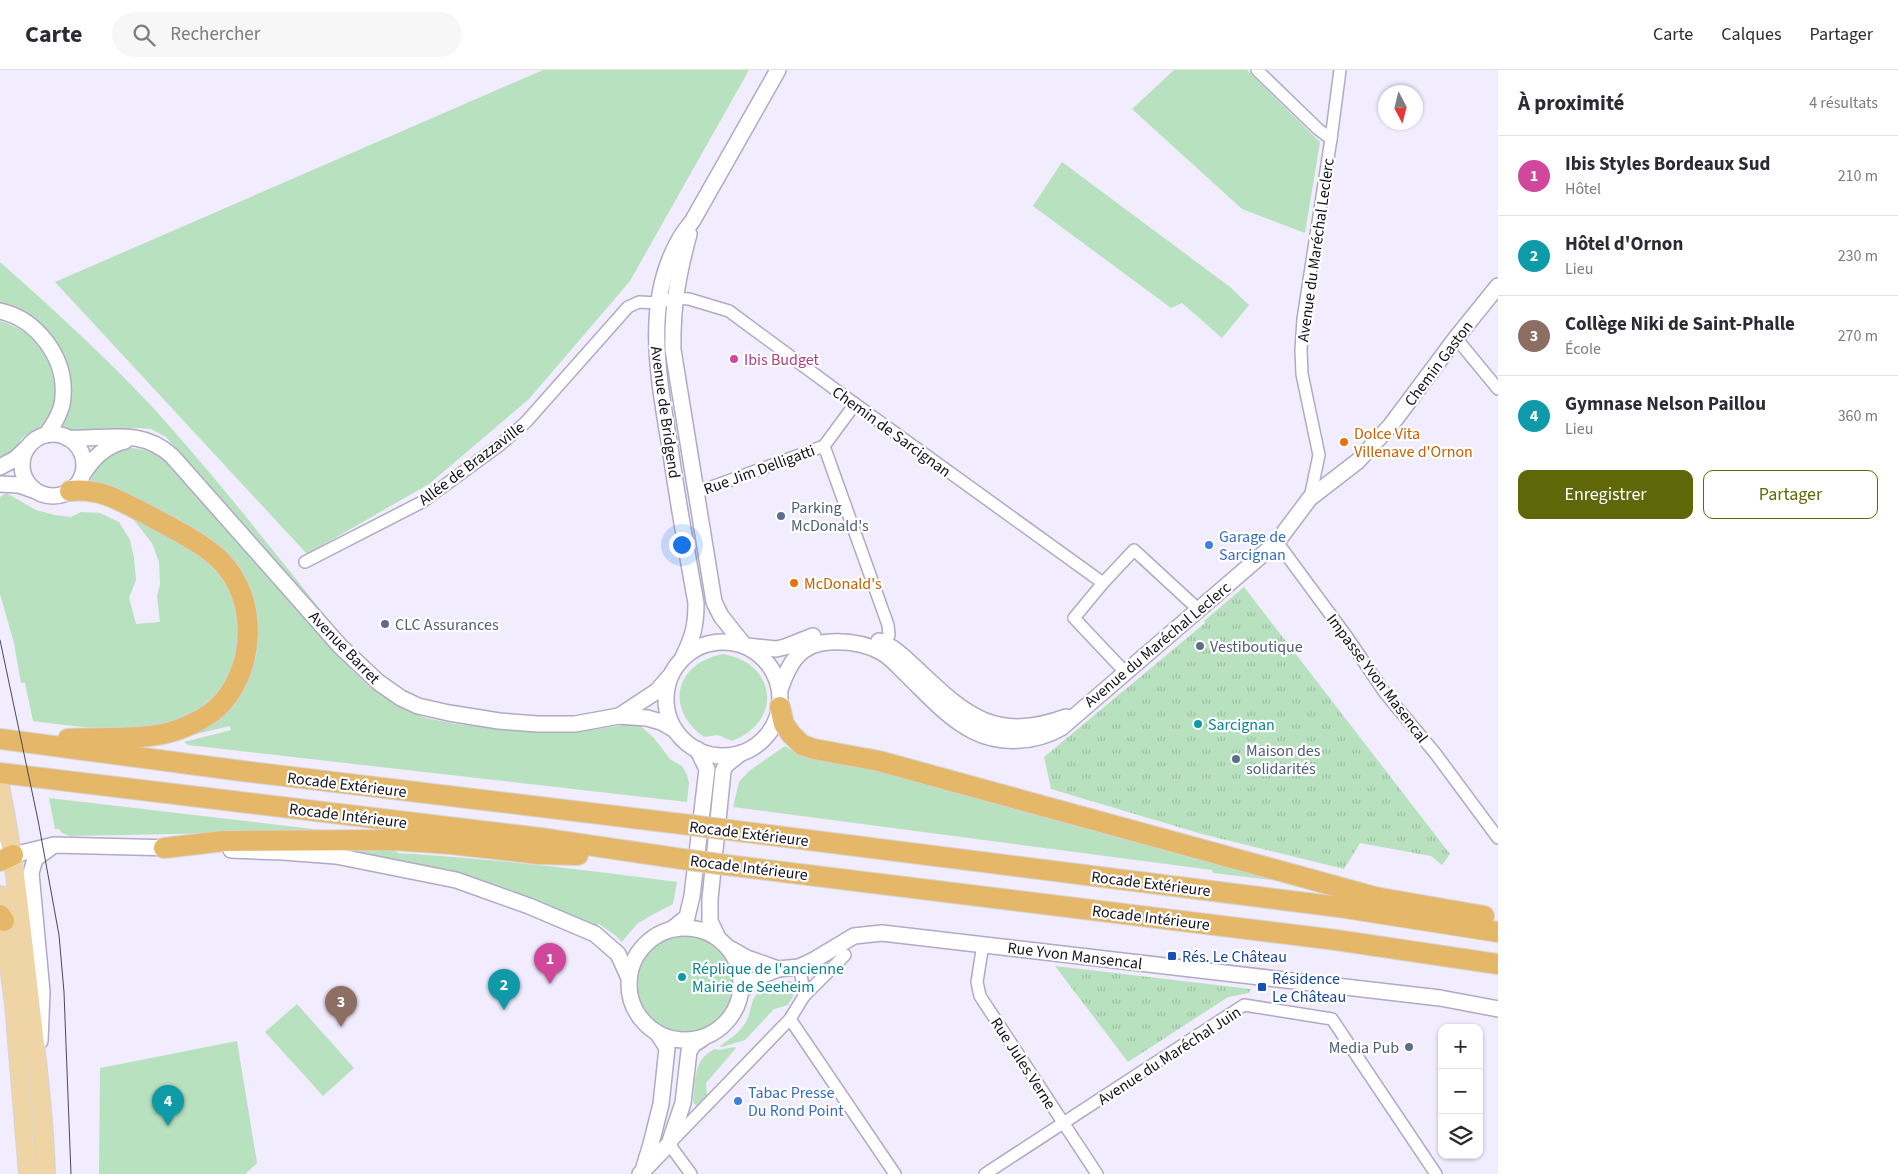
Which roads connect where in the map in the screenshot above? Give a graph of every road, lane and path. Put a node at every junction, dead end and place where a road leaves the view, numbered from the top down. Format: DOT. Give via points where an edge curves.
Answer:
graph roads {
  1 [pos="778,70"];
  2 [pos="1258,70"];
  3 [pos="1340,70"];
  4 [pos="1332,139"];
  5 [pos="693,220"];
  6 [pos="1498,286"];
  7 [pos="674,298"];
  8 [pos="658,303"];
  9 [pos="0,311"];
  10 [pos="1456,338"];
  11 [pos="1498,389"];
  12 [pos="855,404"];
  13 [pos="46,435"];
  14 [pos="67,438"];
  15 [pos="136,438"];
  16 [pos="824,446"];
  17 [pos="27,448"];
  18 [pos="0,467"];
  19 [pos="83,474"];
  20 [pos="0,484"];
  21 [pos="33,490"];
  22 [pos="70,491"];
  23 [pos="695,493"];
  24 [pos="1310,498"];
  25 [pos="1277,542"];
  26 [pos="305,562"];
  27 [pos="1103,583"];
  28 [pos="1199,610"];
  29 [pos="885,643"];
  30 [pos="745,646"];
  31 [pos="683,657"];
  32 [pos="1126,672"];
  33 [pos="671,674"];
  34 [pos="780,699"];
  35 [pos="1076,714"];
  36 [pos="619,716"];
  37 [pos="676,730"];
  38 [pos="10,741"];
  39 [pos="697,750"];
  40 [pos="744,752"];
  41 [pos="0,772"];
  42 [pos="0,786"];
  43 [pos="0,833"];
  44 [pos="1498,838"];
  45 [pos="54,845"];
  46 [pos="164,848"];
  47 [pos="6,858"];
  48 [pos="682,859"];
  49 [pos="0,895"];
  50 [pos="2,918"];
  51 [pos="1498,919"];
  52 [pos="672,929"];
  53 [pos="1498,932"];
  54 [pos="724,943"];
  55 [pos="983,944"];
  56 [pos="845,955"];
  57 [pos="1498,964"];
  58 [pos="799,967"];
  59 [pos="778,969"];
  60 [pos="629,978"];
  61 [pos="742,990"];
  62 [pos="804,996"];
  63 [pos="1498,1009"];
  64 [pos="790,1019"];
  65 [pos="658,1034"];
  66 [pos="702,1038"];
  67 [pos="39,1077"];
  68 [pos="1063,1123"];
  69 [pos="669,1144"];
  70 [pos="641,1173"];
  71 [pos="28,1174"];
  72 [pos="46,1174"];
  73 [pos="691,1174"];
  74 [pos="895,1174"];
  75 [pos="985,1174"];
  76 [pos="1097,1174"];
  77 [pos="1436,1174"];
  1 -- 5 [label="street"];
  2 -- 4 [label="street"];
  3 -- 4 [label="street, Avenue du Maréchal Leclerc"];
  4 -- 24 [label="street, Avenue du Maréchal Leclerc" via="1303,319 1301,350 1302,374 1319,455"];
  5 -- 7 [label="street, Avenue de Bridgend"];
  5 -- 8 [label="street, Avenue de Bridgend" via="678,242"];
  6 -- 10 [label="street, Chemin Gaston"];
  7 -- 8 [label="street, Allée de Brazzaville"];
  7 -- 12 [label="street, Chemin de Sarcignan" via="729,310"];
  7 -- 23 [label="street, Avenue de Bridgend" via="672,350"];
  8 -- 26 [label="street, Allée de Brazzaville" via="639,302 628,307 526,422 422,502"];
  8 -- 31 [label="street, Avenue de Bridgend" via="656,335 661,390 696,603 692,639"];
  9 -- 13 [label="street" via="23,321 39,333 58,362 63,396 60,411"];
  10 -- 11 [label="street"];
  10 -- 24 [label="street, Chemin Gaston" via="1375,443 1358,461"];
  12 -- 16 [label="street"];
  12 -- 27 [label="street, Chemin de Sarcignan"];
  13 -- 14 [label="street" via="57,434"];
  13 -- 17 [label="street"];
  14 -- 15 [label="street, Avenue Barret"];
  14 -- 19 [label="street" via="81,453"];
  15 -- 19 [label="street" via="101,450"];
  15 -- 36 [label="street, Avenue Barret" via="152,442 172,456 340,646 372,677 401,698 449,714 499,721 575,724"];
  16 -- 23 [label="street, Rue Jim Delligatti"];
  16 -- 29 [label="street" via="888,625 889,635"];
  17 -- 18 [label="street"];
  17 -- 21 [label="street" via="23,456 23,475"];
  19 -- 22 [label="street"];
  20 -- 21 [label="street"];
  21 -- 22 [label="street" via="51,497"];
  22 -- 38 [label="highway" via="109,495 196,541 221,562 234,578 244,603 247,649 238,679 217,708 200,721 179,730 148,736"];
  23 -- 30 [label="street, Avenue de Bridgend" via="714,602"];
  24 -- 25 [label="street, Avenue du Maréchal Leclerc"];
  25 -- 28 [label="street, Avenue du Maréchal Leclerc"];
  25 -- 44 [label="street, Impasse Yvon Masencal" via="1385,693 1435,753"];
  27 -- 28 [label="street" via="1134,550"];
  27 -- 32 [label="street" via="1074,618"];
  28 -- 32 [label="street, Avenue du Maréchal Leclerc"];
  29 -- 30 [label="street, Avenue du Maréchal Leclerc" via="858,634 825,632 776,649"];
  29 -- 35 [label="street, Avenue du Maréchal Leclerc" via="963,711 988,723 1028,727 1045,725"];
  30 -- 31 [label="street" via="713,642 697,647"];
  30 -- 34 [label="street" via="763,657 774,672"];
  31 -- 33 [label="street"];
  32 -- 35 [label="street, Avenue du Maréchal Leclerc"];
  33 -- 36 [label="street, Avenue Barret" via="657,691"];
  33 -- 37 [label="street" via="666,693 667,712"];
  34 -- 35 [label="street, Avenue du Maréchal Leclerc" via="785,673 802,650 813,644 839,642 882,653 957,720 985,736 1015,740 1048,736"];
  34 -- 40 [label="street" via="776,721 768,734"];
  34 -- 51 [label="highway" via="784,724 802,745 814,749 879,761 1375,897"];
  36 -- 37 [label="street, Avenue Barret" via="647,718"];
  37 -- 39 [label="street"];
  38 -- 53 [label="highway, Rocade Extérieure, bridge" via="1339,907"];
  39 -- 40 [label="street" via="728,756"];
  39 -- 52 [label="street" via="706,770 692,896 687,917"];
  40 -- 54 [label="street" via="722,771 710,921"];
  41 -- 48 [label="highway, Rocade Intérieure" via="540,838"];
  42 -- 47 [label="main road" via="6,816"];
  43 -- 47 [label="street"];
  45 -- 46 [label="street"];
  45 -- 47 [label="street"];
  45 -- 67 [label="street" via="34,859 31,873 42,992"];
  46 -- 48 [label="highway" via="224,841 393,840 538,854"];
  46 -- 60 [label="street" via="336,856 456,880 595,934 618,954"];
  47 -- 67 [label="main road"];
  48 -- 57 [label="highway, Rocade Intérieure, bridge" via="1336,940"];
  49 -- 50 [label="main road"];
  50 -- 71 [label="main road" via="14,1004"];
  52 -- 54 [label="street" via="704,931"];
  52 -- 60 [label="street" via="659,934 638,952"];
  54 -- 59 [label="street, Rue Yvon Mansencal" via="747,958"];
  54 -- 61 [label="street" via="737,961 742,975"];
  55 -- 58 [label="street, Rue Yvon Mansencal" via="882,933 854,936"];
  55 -- 63 [label="street, Rue Yvon Mansencal" via="1440,998"];
  55 -- 68 [label="street, Rue Jules Verne" via="977,982 980,996"];
  56 -- 62 [label="street"];
  58 -- 59 [label="street, Rue Yvon Mansencal"];
  58 -- 62 [label="street"];
  59 -- 61 [label="street, Rue Yvon Mansencal"];
  60 -- 65 [label="street" via="629,995 638,1016"];
  61 -- 66 [label="street" via="730,1020"];
  62 -- 64 [label="street"];
  64 -- 69 [label="street"];
  64 -- 74 [label="street"];
  65 -- 66 [label="street" via="672,1040"];
  65 -- 70 [label="street" via="667,1048 661,1104"];
  66 -- 69 [label="street" via="689,1051 683,1103"];
  67 -- 72 [label="main road"];
  68 -- 75 [label="street, Avenue du Maréchal Juin"];
  68 -- 76 [label="street, Rue Jules Verne"];
  68 -- 77 [label="street, Avenue du Maréchal Juin" via="1244,1005 1332,1019"];
  69 -- 70 [label="street"];
  69 -- 73 [label="street"];
}
